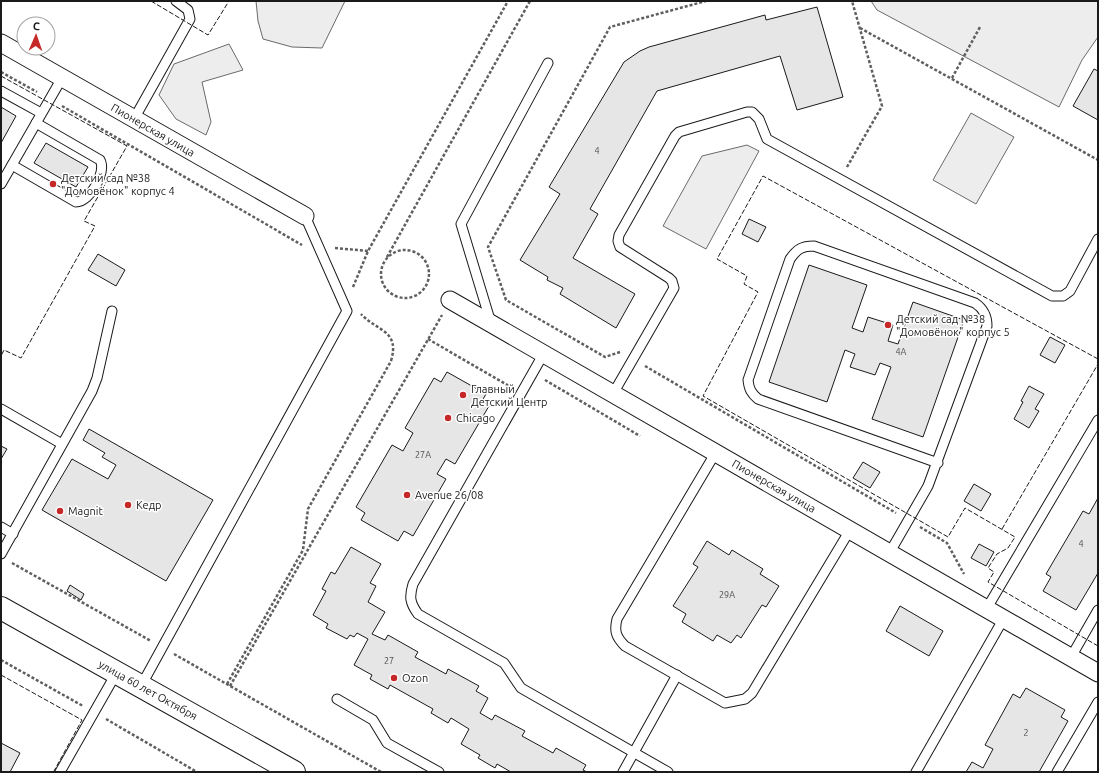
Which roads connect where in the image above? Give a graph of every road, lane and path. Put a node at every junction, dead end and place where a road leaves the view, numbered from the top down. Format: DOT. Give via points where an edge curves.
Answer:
graph roads {
  1 [pos="176,1"];
  2 [pos="508,1"];
  3 [pos="530,1"];
  4 [pos="706,1"];
  5 [pos="852,1"];
  6 [pos="980,26"];
  7 [pos="860,28"];
  8 [pos="1,43"];
  9 [pos="548,63"];
  10 [pos="1,72"];
  11 [pos="62,78"];
  12 [pos="952,78"];
  13 [pos="1,91"];
  14 [pos="50,99"];
  15 [pos="41,113"];
  16 [pos="134,118"];
  17 [pos="36,123"];
  18 [pos="1098,160"];
  19 [pos="841,163"];
  20 [pos="12,165"];
  21 [pos="1,184"];
  22 [pos="305,216"];
  23 [pos="1098,239"];
  24 [pos="318,246"];
  25 [pos="368,252"];
  26 [pos="387,257"];
  27 [pos="353,294"];
  28 [pos="450,300"];
  29 [pos="357,310"];
  30 [pos="112,311"];
  31 [pos="491,323"];
  32 [pos="428,339"];
  33 [pos="544,353"];
  34 [pos="633,359"];
  35 [pos="532,373"];
  36 [pos="614,392"];
  37 [pos="521,393"];
  38 [pos="1,409"];
  39 [pos="1098,420"];
  40 [pos="640,436"];
  41 [pos="62,444"];
  42 [pos="716,452"];
  43 [pos="938,463"];
  44 [pos="909,521"];
  45 [pos="1,527"];
  46 [pos="850,530"];
  47 [pos="12,534"];
  48 [pos="890,552"];
  49 [pos="1,554"];
  50 [pos="8,561"];
  51 [pos="997,592"];
  52 [pos="1,608"];
  53 [pos="987,608"];
  54 [pos="1098,610"];
  55 [pos="1004,618"];
  56 [pos="162,647"];
  57 [pos="1071,657"];
  58 [pos="117,672"];
  59 [pos="1098,672"];
  60 [pos="677,675"];
  61 [pos="228,685"];
  62 [pos="140,686"];
  63 [pos="337,699"];
  64 [pos="1098,702"];
  65 [pos="634,752"];
  66 [pos="60,772"];
  67 [pos="294,772"];
  68 [pos="381,772"];
  69 [pos="439,772"];
  70 [pos="623,772"];
  71 [pos="668,772"];
  72 [pos="916,772"];
  73 [pos="1057,772"];
  1 -- 16 [label="lane" via="188,10 190,19"];
  2 -- 25 [label="path"];
  3 -- 26 [label="path"];
  4 -- 34 [label="path" via="610,27 488,247 506,300 605,357 620,351"];
  5 -- 7 [label="path"];
  6 -- 12 [label="path"];
  7 -- 12 [label="path"];
  7 -- 19 [label="path" via="882,106 848,167"];
  8 -- 11 [label="street, Пионерская улица"];
  9 -- 31 [label="lane" via="461,224"];
  10 -- 14 [label="path"];
  11 -- 14 [label="lane"];
  11 -- 16 [label="street, Пионерская улица"];
  12 -- 18 [label="path"];
  13 -- 15 [label="lane"];
  14 -- 15 [label="lane"];
  14 -- 24 [label="path" via="301,245"];
  15 -- 17 [label="lane"];
  16 -- 22 [label="street, Пионерская улица"];
  17 -- 20 [label="lane"];
  17 -- 20 [label="lane" via="100,160 102,173 88,196 81,202 76,202"];
  20 -- 21 [label="lane"];
  22 -- 24 [label="lane"];
  23 -- 34 [label="lane" via="1070,291 1063,296 1052,296 767,139 756,114 747,112 679,132 674,136 619,235 620,247 669,278 674,288"];
  24 -- 25 [label="path"];
  24 -- 56 [label="lane" via="347,311"];
  25 -- 27 [label="path" via="353,287"];
  26 -- 26 [label="path" via="380,268 380,281 387,292 398,298 411,298 422,291 429,280 429,267 422,256 411,250 398,250"];
  28 -- 31 [label="street, Пионерская улица"];
  28 -- 32 [label="path"];
  29 -- 61 [label="path" via="366,320 390,336 394,343 390,361 308,509 303,550"];
  30 -- 41 [label="lane" via="97,378"];
  31 -- 33 [label="street, Пионерская улица"];
  32 -- 37 [label="path"];
  32 -- 61 [label="path"];
  33 -- 35 [label="lane"];
  33 -- 36 [label="street, Пионерская улица"];
  34 -- 36 [label="lane"];
  34 -- 44 [label="path"];
  35 -- 37 [label="lane"];
  35 -- 40 [label="path"];
  36 -- 42 [label="street, Пионерская улица"];
  37 -- 65 [label="lane" via="413,584 410,604 418,614 504,663 521,688"];
  38 -- 41 [label="lane"];
  39 -- 51 [label="lane"];
  41 -- 47 [label="lane"];
  42 -- 46 [label="street, Пионерская улица"];
  42 -- 60 [label="lane" via="617,619 615,628 617,638 625,646"];
  43 -- 43 [label="lane" via="987,326 987,318 982,308 975,303 814,246 803,246 795,251 748,380 753,395 758,399"];
  43 -- 44 [label="lane"];
  44 -- 48 [label="lane"];
  44 -- 51 [label="path" via="947,543 964,573"];
  45 -- 47 [label="lane"];
  46 -- 48 [label="street, Пионерская улица"];
  46 -- 60 [label="lane" via="752,693 745,699 725,703"];
  47 -- 49 [label="lane"];
  48 -- 53 [label="street, Пионерская улица"];
  50 -- 56 [label="path"];
  51 -- 53 [label="lane"];
  52 -- 58 [label="main road, улица 60 лет Октября"];
  53 -- 55 [label="street, Пионерская улица"];
  54 -- 57 [label="lane"];
  55 -- 57 [label="street, Пионерская улица"];
  55 -- 72 [label="lane"];
  56 -- 61 [label="path"];
  56 -- 62 [label="lane"];
  57 -- 59 [label="street, Пионерская улица"];
  58 -- 62 [label="main road, улица 60 лет Октября"];
  58 -- 66 [label="lane" via="96,713"];
  60 -- 65 [label="lane"];
  61 -- 68 [label="path"];
  62 -- 67 [label="main road, улица 60 лет Октября"];
  63 -- 69 [label="lane" via="373,720 387,743"];
  64 -- 73 [label="lane"];
  65 -- 70 [label="lane"];
  65 -- 71 [label="lane"];
}
